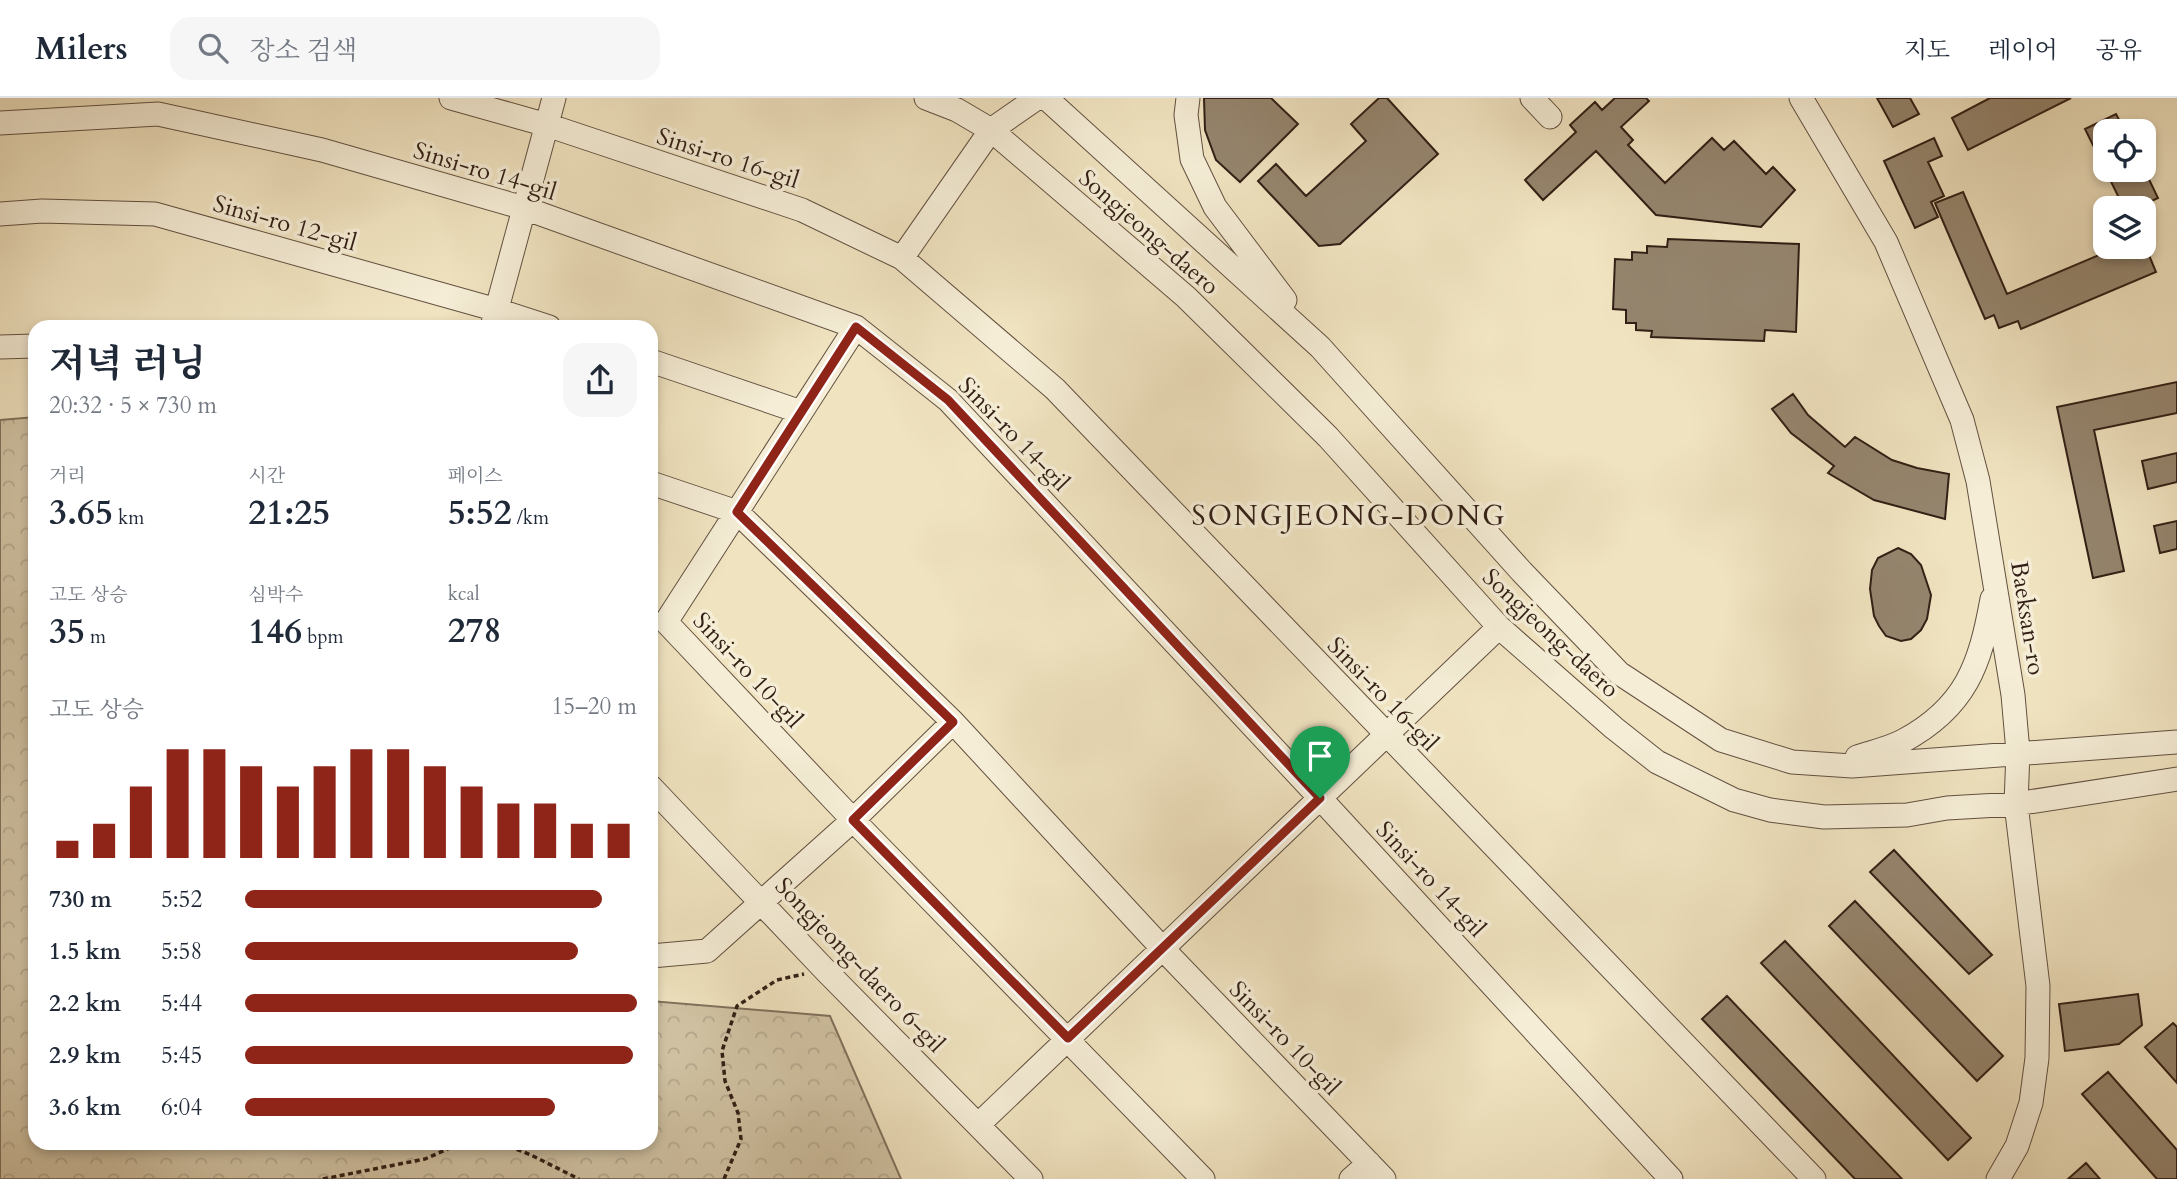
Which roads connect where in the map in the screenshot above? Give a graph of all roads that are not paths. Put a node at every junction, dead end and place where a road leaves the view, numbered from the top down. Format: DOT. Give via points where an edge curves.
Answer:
graph roads {
  1 [pos="452,98"];
  2 [pos="554,98"];
  3 [pos="926,98"];
  4 [pos="1037,98"];
  5 [pos="1046,98"];
  6 [pos="1188,98"];
  7 [pos="1532,98"];
  8 [pos="1801,98"];
  9 [pos="1550,117"];
  10 [pos="0,123"];
  11 [pos="547,125"];
  12 [pos="991,131"];
  13 [pos="524,208"];
  14 [pos="0,214"];
  15 [pos="902,258"];
  16 [pos="495,318"];
  17 [pos="856,327"];
  18 [pos="28,346"];
  19 [pos="0,347"];
  20 [pos="1320,347"];
  21 [pos="658,363"];
  22 [pos="801,412"];
  23 [pos="658,484"];
  24 [pos="737,512"];
  25 [pos="1995,579"];
  26 [pos="658,620"];
  27 [pos="1499,627"];
  28 [pos="953,722"];
  29 [pos="1386,735"];
  30 [pos="2177,742"];
  31 [pos="2018,752"];
  32 [pos="1833,765"];
  33 [pos="2177,779"];
  34 [pos="658,794"];
  35 [pos="1320,798"];
  36 [pos="2016,804"];
  37 [pos="853,820"];
  38 [pos="763,903"];
  39 [pos="1162,948"];
  40 [pos="658,957"];
  41 [pos="1068,1038"];
  42 [pos="979,1124"];
  43 [pos="1376,1171"];
  44 [pos="1031,1179"];
  45 [pos="1203,1179"];
  46 [pos="1351,1179"];
  47 [pos="1671,1179"];
  48 [pos="1814,1179"];
  49 [pos="1998,1179"];
  1 -- 11 [label="street, Sinsi-ro 16-gil"];
  2 -- 11 [label="street"];
  3 -- 12 [label="street, Songjeong-daero"];
  4 -- 12 [label="street"];
  5 -- 20 [label="street, Songjeong-daero"];
  6 -- 20 [label="street" via="1192,159 1215,207"];
  7 -- 9 [label="street"];
  8 -- 25 [label="street, Baeksan-ro" via="1886,242 1949,386 1978,481"];
  10 -- 13 [label="street, Sinsi-ro 14-gil" via="158,114 322,150"];
  11 -- 13 [label="street"];
  11 -- 15 [label="street, Sinsi-ro 16-gil" via="802,210"];
  12 -- 15 [label="street"];
  12 -- 27 [label="street, Songjeong-daero" via="1186,297 1328,437"];
  13 -- 16 [label="street"];
  13 -- 17 [label="street, Sinsi-ro 14-gil"];
  14 -- 16 [label="street, Sinsi-ro 12-gil" via="155,214"];
  15 -- 29 [label="street, Sinsi-ro 16-gil" via="1055,389"];
  17 -- 22 [label="street, Sinsi-ro 10-gil"];
  17 -- 35 [label="street, Sinsi-ro 14-gil" via="948,400"];
  18 -- 19 [label="street"];
  20 -- 32 [label="street, Songjeong-daero" via="1619,673 1721,740 1792,762"];
  21 -- 22 [label="street"];
  22 -- 24 [label="street, Sinsi-ro 10-gil"];
  23 -- 24 [label="street, Sinsi-ro 10-gil"];
  24 -- 26 [label="street, Sinsi-ro 10-gil"];
  24 -- 28 [label="street, Sinsi-ro 10-gil"];
  25 -- 31 [label="street, Baeksan-ro"];
  25 -- 32 [label="street" via="1984,641 1968,682 1951,705 1902,742"];
  26 -- 37 [label="street, Sinsi-ro 10-gil"];
  27 -- 29 [label="street"];
  27 -- 36 [label="street, Songjeong-daero" via="1657,762 1734,800 1824,817 1908,815"];
  28 -- 37 [label="street"];
  28 -- 39 [label="street, Sinsi-ro 10-gil"];
  29 -- 35 [label="street"];
  29 -- 48 [label="street, Sinsi-ro 16-gil"];
  30 -- 31 [label="street, Songjeong-daero"];
  31 -- 32 [label="street, Songjeong-daero"];
  31 -- 36 [label="street, Baeksan-ro"];
  33 -- 36 [label="street, Songjeong-daero"];
  34 -- 38 [label="street, Songjeong-daero 6-gil"];
  35 -- 39 [label="street"];
  35 -- 47 [label="street, Sinsi-ro 14-gil"];
  36 -- 49 [label="street, Baeksan-ro" via="2038,986 2037,1058 2031,1103 2017,1146"];
  37 -- 38 [label="street"];
  37 -- 41 [label="street, Sinsi-ro 10-gil"];
  38 -- 40 [label="street" via="707,951"];
  38 -- 42 [label="street, Songjeong-daero 6-gil"];
  39 -- 41 [label="street"];
  39 -- 43 [label="street, Sinsi-ro 10-gil"];
  41 -- 42 [label="street"];
  41 -- 45 [label="street, Sinsi-ro 10-gil"];
  42 -- 44 [label="street, Songjeong-daero 6-gil"];
  43 -- 46 [label="street, Sinsi-ro 10-gil"];
}
